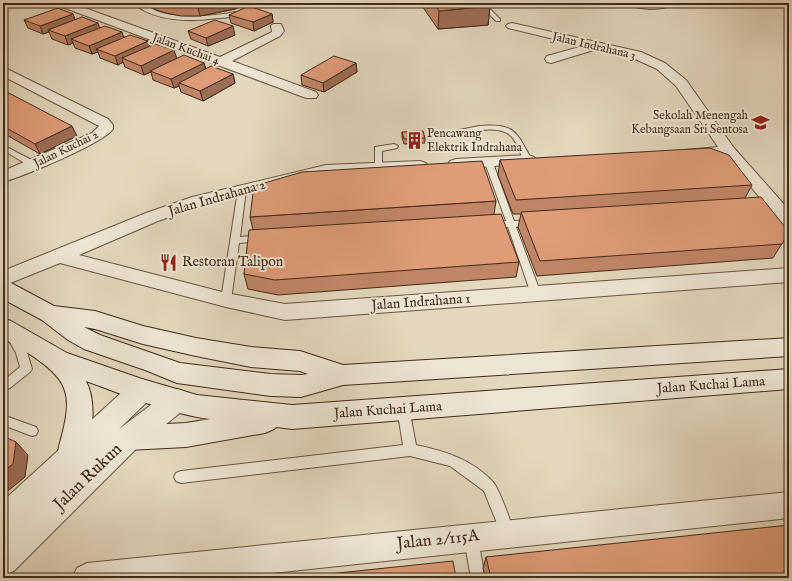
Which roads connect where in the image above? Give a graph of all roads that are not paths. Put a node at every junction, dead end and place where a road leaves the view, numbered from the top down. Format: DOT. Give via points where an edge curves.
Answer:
graph roads {
  1 [pos="60,3"];
  2 [pos="136,3"];
  3 [pos="481,3"];
  4 [pos="629,3"];
  5 [pos="671,3"];
  6 [pos="236,14"];
  7 [pos="498,20"];
  8 [pos="277,26"];
  9 [pos="512,26"];
  10 [pos="595,46"];
  11 [pos="551,59"];
  12 [pos="221,62"];
  13 [pos="3,71"];
  14 [pos="311,95"];
  15 [pos="445,135"];
  16 [pos="394,146"];
  17 [pos="3,147"];
  18 [pos="730,151"];
  19 [pos="675,153"];
  20 [pos="535,160"];
  21 [pos="489,163"];
  22 [pos="34,165"];
  23 [pos="378,167"];
  24 [pos="3,176"];
  25 [pos="242,190"];
  26 [pos="777,213"];
  27 [pos="543,222"];
  28 [pos="511,224"];
  29 [pos="479,226"];
  30 [pos="274,238"];
  31 [pos="235,240"];
  32 [pos="58,256"];
  33 [pos="789,275"];
  34 [pos="3,279"];
  35 [pos="3,289"];
  36 [pos="536,294"];
  37 [pos="226,300"];
  38 [pos="50,314"];
  39 [pos="5,328"];
  40 [pos="789,347"];
  41 [pos="58,360"];
  42 [pos="177,373"];
  43 [pos="343,375"];
  44 [pos="789,379"];
  45 [pos="3,386"];
  46 [pos="142,390"];
  47 [pos="177,400"];
  48 [pos="403,408"];
  49 [pos="292,417"];
  50 [pos="3,420"];
  51 [pos="32,431"];
  52 [pos="128,438"];
  53 [pos="410,450"];
  54 [pos="71,457"];
  55 [pos="181,477"];
  56 [pos="789,505"];
  57 [pos="3,521"];
  58 [pos="508,533"];
  59 [pos="471,537"];
  60 [pos="3,560"];
  61 [pos="88,578"];
  62 [pos="478,578"];
  1 -- 12 [label="street, Jalan Kuchai 4"];
  2 -- 6 [label="lane" via="155,14 178,18"];
  3 -- 7 [label="lane"];
  4 -- 5 [label="lane" via="654,7"];
  8 -- 12 [label="street" via="276,34"];
  9 -- 10 [label="street, Jalan Indrahana 3"];
  10 -- 11 [label="street"];
  10 -- 18 [label="street, Jalan Indrahana 3" via="637,55 661,66 681,84"];
  12 -- 14 [label="street, Jalan Kuchai 4"];
  13 -- 22 [label="street, Jalan Kuchai 2" via="106,125 103,132"];
  15 -- 20 [label="lane" via="478,128 499,128 515,136"];
  16 -- 23 [label="lane" via="378,149"];
  17 -- 22 [label="lane"];
  18 -- 19 [label="street"];
  18 -- 26 [label="street, Jalan Indrahana 3"];
  20 -- 21 [label="street, Jalan Indrahana 2"];
  21 -- 23 [label="street, Jalan Indrahana 2"];
  21 -- 28 [label="lane"];
  22 -- 24 [label="street, Jalan Kuchai 2"];
  23 -- 25 [label="street, Jalan Indrahana 2" via="326,170"];
  25 -- 31 [label="lane"];
  25 -- 32 [label="street, Jalan Indrahana 2" via="198,201 152,217"];
  27 -- 28 [label="lane"];
  28 -- 29 [label="lane"];
  28 -- 36 [label="lane"];
  30 -- 31 [label="lane"];
  31 -- 37 [label="lane"];
  32 -- 34 [label="street, Jalan Indrahana 2"];
  32 -- 37 [label="street, Jalan Indrahana 1"];
  33 -- 36 [label="street, Jalan Indrahana 1"];
  35 -- 38 [label="main road"];
  36 -- 37 [label="street, Jalan Indrahana 1" via="285,312"];
  38 -- 42 [label="main road" via="76,334 92,342"];
  38 -- 43 [label="main road" via="95,320 143,335 196,347 251,357 300,361"];
  39 -- 41 [label="main road, Jalan Kuchai Lama"];
  39 -- 45 [label="lane" via="21,352 26,370"];
  40 -- 43 [label="main road"];
  41 -- 46 [label="main road, Jalan Kuchai Lama"];
  41 -- 54 [label="main road" via="76,384 79,400"];
  42 -- 43 [label="main road" via="271,385 302,386"];
  42 -- 46 [label="main road, Jalan Rukun" via="154,381"];
  42 -- 47 [label="main road" via="182,391"];
  44 -- 48 [label="main road, Jalan Kuchai Lama"];
  46 -- 47 [label="main road, Jalan Kuchai Lama"];
  46 -- 54 [label="main road, Jalan Rukun"];
  47 -- 49 [label="main road, Jalan Kuchai Lama" via="196,406"];
  47 -- 52 [label="main road, Jalan Rukun"];
  48 -- 49 [label="main road, Jalan Kuchai Lama"];
  48 -- 53 [label="lane"];
  49 -- 52 [label="main road" via="186,435"];
  50 -- 51 [label="lane"];
  52 -- 60 [label="main road, Jalan Rukun"];
  53 -- 55 [label="lane"];
  53 -- 58 [label="lane" via="454,461 489,487"];
  54 -- 57 [label="main road, Jalan Rukun"];
  56 -- 58 [label="street, Jalan 2/115A"];
  58 -- 59 [label="street, Jalan 2/115A"];
  59 -- 61 [label="street, Jalan 2/115A"];
  59 -- 62 [label="lane"];
}
